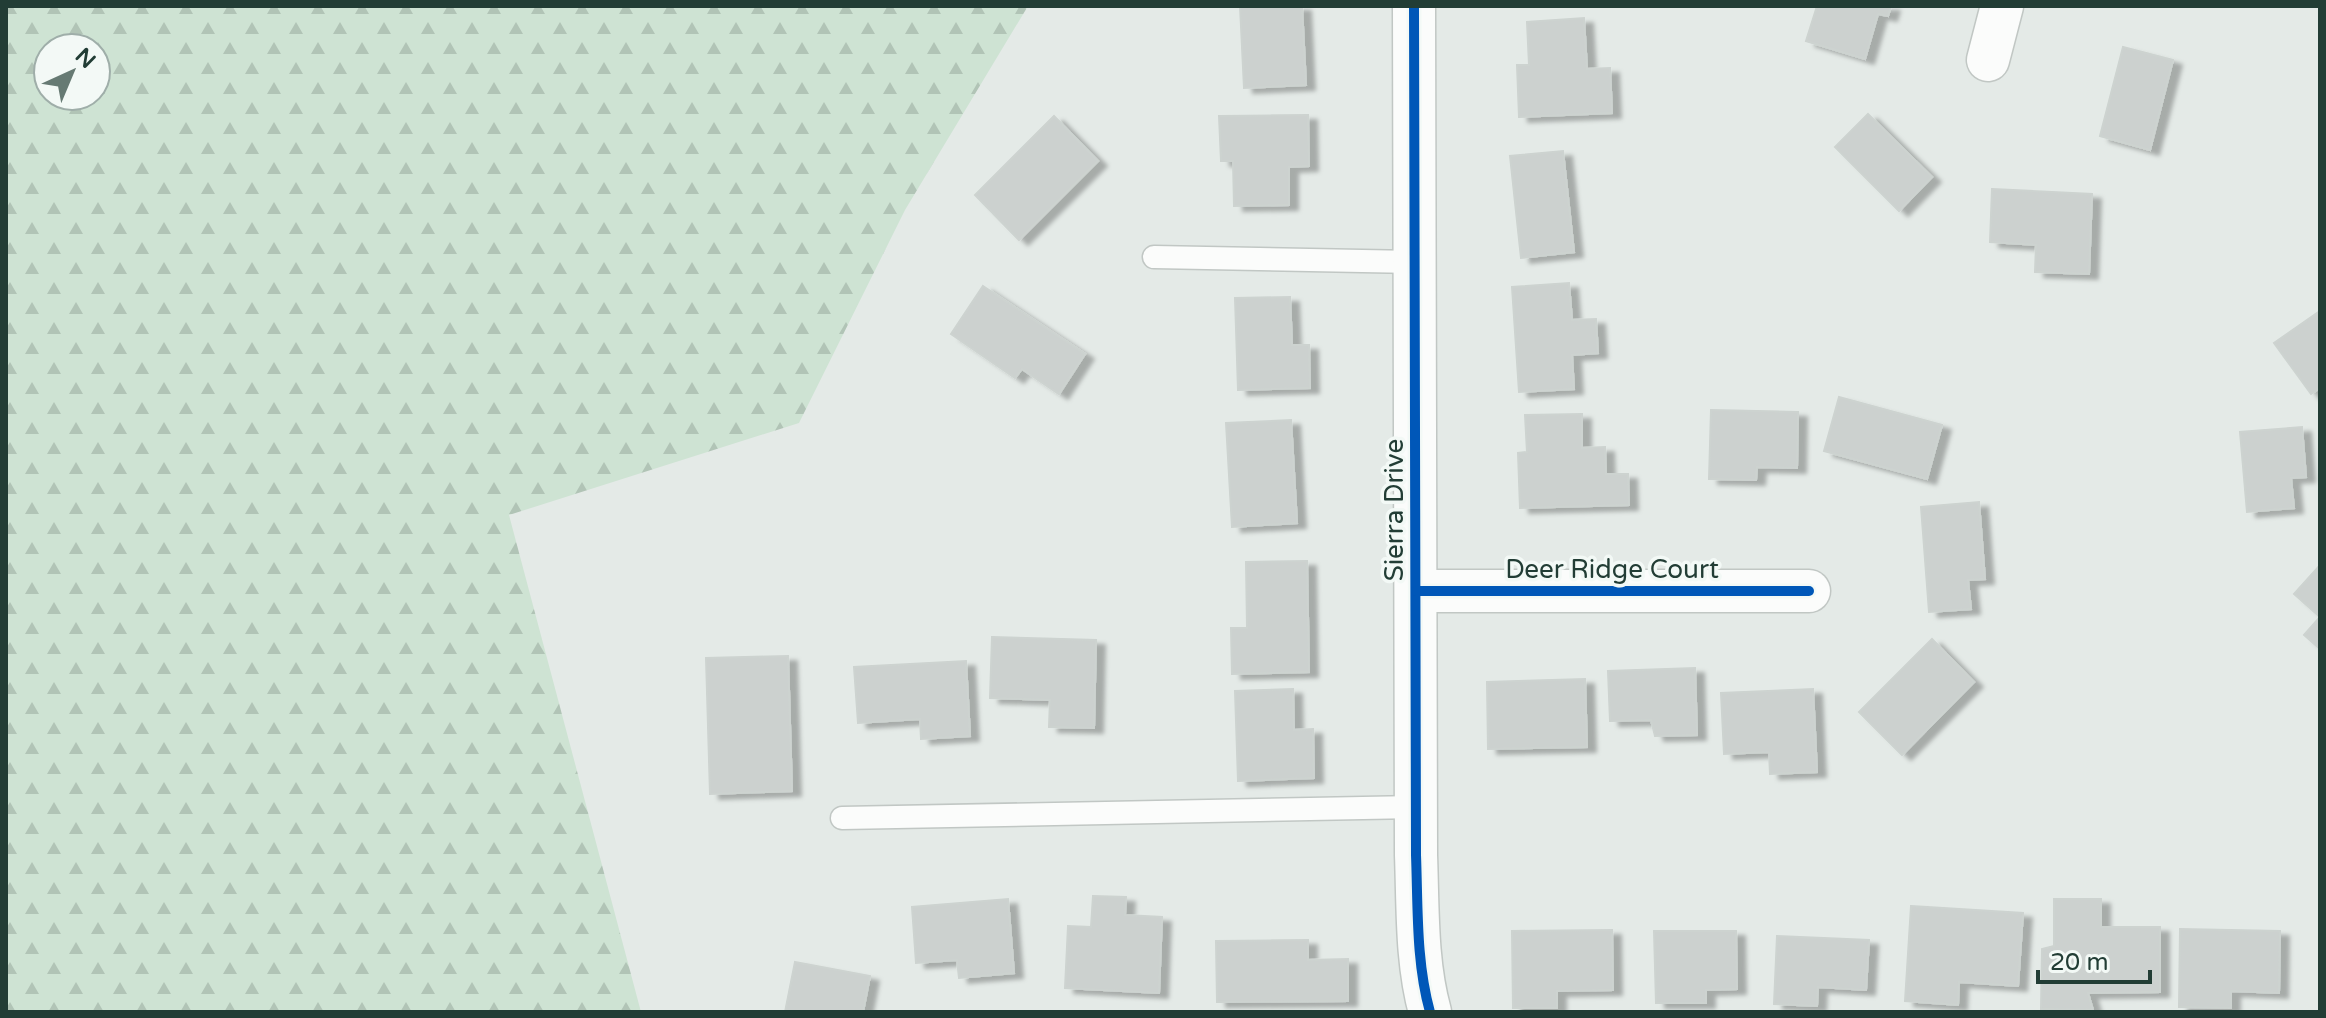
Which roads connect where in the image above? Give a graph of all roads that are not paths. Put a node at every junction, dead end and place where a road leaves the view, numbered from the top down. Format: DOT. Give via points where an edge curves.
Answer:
graph roads {
  1 [pos="1414,6"];
  2 [pos="2002,6"];
  3 [pos="1988,60"];
  4 [pos="1154,257"];
  5 [pos="1415,262"];
  6 [pos="1416,591"];
  7 [pos="1809,591"];
  8 [pos="1416,807"];
  9 [pos="842,818"];
  10 [pos="1430,1012"];
  1 -- 5 [label="street, Sierra Drive"];
  2 -- 3 [label="street"];
  4 -- 5 [label="lane"];
  5 -- 6 [label="street, Sierra Drive"];
  6 -- 7 [label="street, Deer Ridge Court"];
  6 -- 8 [label="street, Sierra Drive"];
  8 -- 9 [label="lane"];
  8 -- 10 [label="street, Sierra Drive" via="1420,950"];
}
